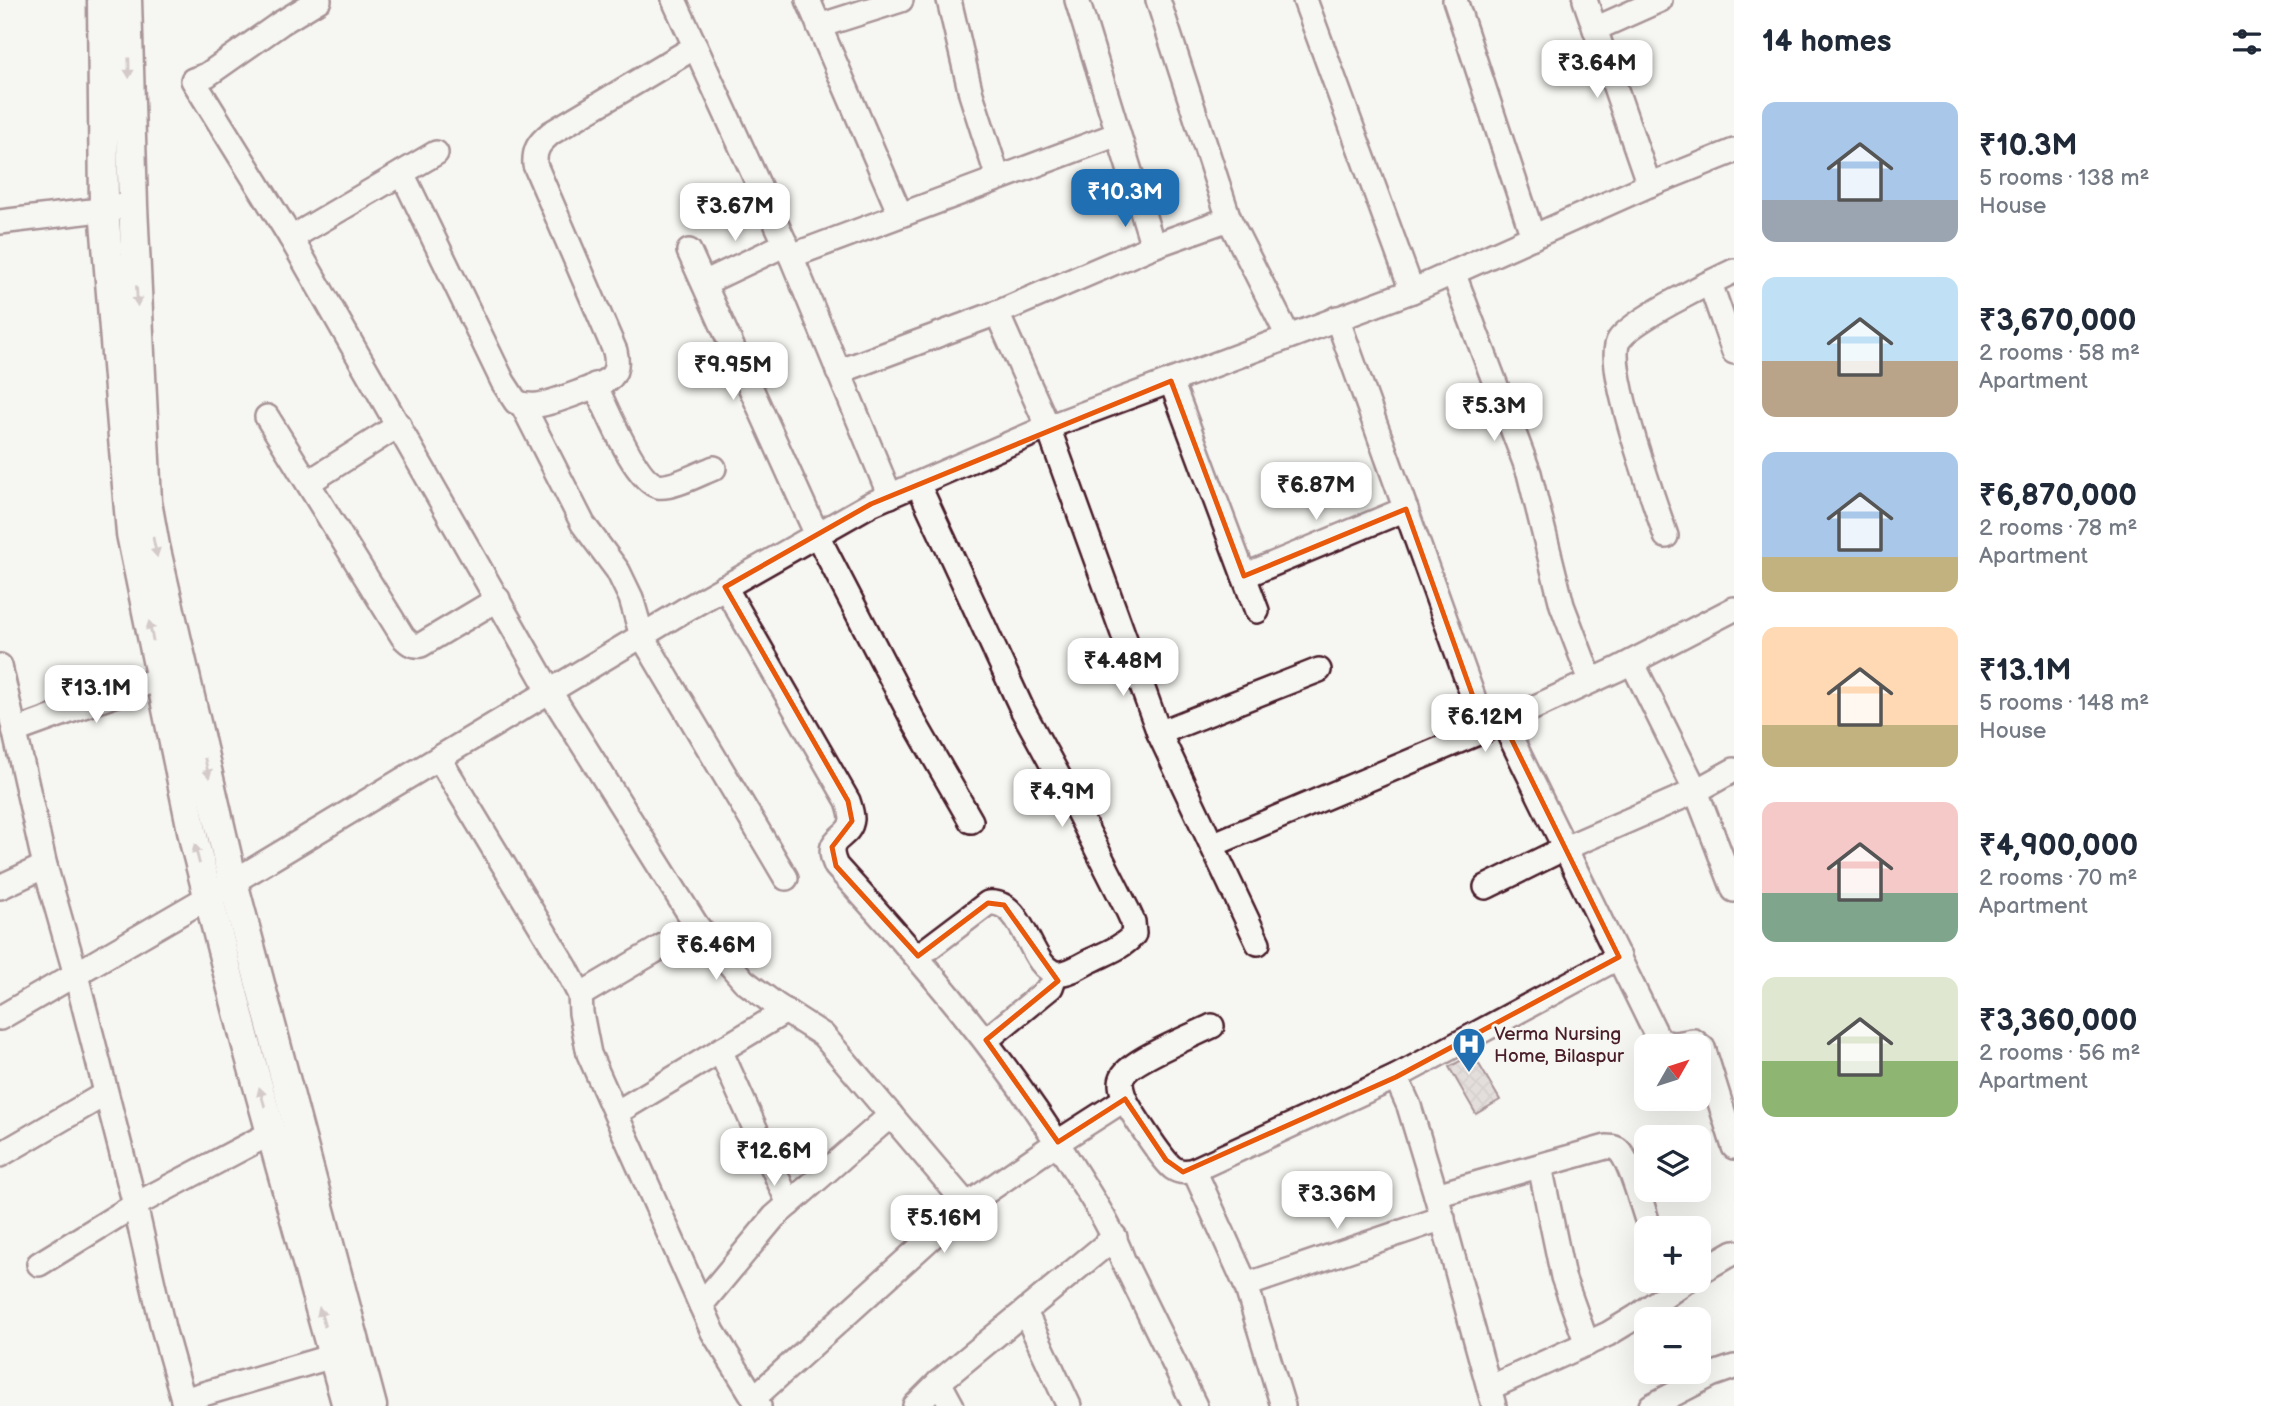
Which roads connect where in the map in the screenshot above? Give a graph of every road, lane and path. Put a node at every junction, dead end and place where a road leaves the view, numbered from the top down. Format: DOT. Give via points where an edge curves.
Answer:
graph roads {
  1 [pos="102,0"];
  2 [pos="127,0"];
  3 [pos="319,0"];
  4 [pos="674,0"];
  5 [pos="808,0"];
  6 [pos="901,0"];
  7 [pos="949,0"];
  8 [pos="1077,0"];
  9 [pos="1158,0"];
  10 [pos="1305,0"];
  11 [pos="1455,0"];
  12 [pos="1585,0"];
  13 [pos="1660,0"];
  14 [pos="819,26"];
  15 [pos="1595,29"];
  16 [pos="695,47"];
  17 [pos="1118,134"];
  18 [pos="1734,151"];
  19 [pos="436,153"];
  20 [pos="402,173"];
  21 [pos="998,178"];
  22 [pos="1649,185"];
  23 [pos="133,206"];
  24 [pos="104,209"];
  25 [pos="900,214"];
  26 [pos="1229,219"];
  27 [pos="0,222"];
  28 [pos="1533,237"];
  29 [pos="292,238"];
  30 [pos="1153,246"];
  31 [pos="788,250"];
  32 [pos="690,251"];
  33 [pos="1734,271"];
  34 [pos="1453,272"];
  35 [pos="704,283"];
  36 [pos="1710,283"];
  37 [pos="1412,291"];
  38 [pos="997,313"];
  39 [pos="1337,318"];
  40 [pos="1288,336"];
  41 [pos="1734,352"];
  42 [pos="838,372"];
  43 [pos="1171,381"];
  44 [pos="595,385"];
  45 [pos="522,404"];
  46 [pos="267,417"];
  47 [pos="399,425"];
  48 [pos="1048,427"];
  49 [pos="715,468"];
  50 [pos="309,482"];
  51 [pos="918,484"];
  52 [pos="890,496"];
  53 [pos="1406,509"];
  54 [pos="817,535"];
  55 [pos="1666,536"];
  56 [pos="1244,576"];
  57 [pos="725,587"];
  58 [pos="498,599"];
  59 [pos="1734,610"];
  60 [pos="1257,611"];
  61 [pos="642,636"];
  62 [pos="1632,662"];
  63 [pos="0,666"];
  64 [pos="1320,670"];
  65 [pos="160,678"];
  66 [pos="1591,681"];
  67 [pos="550,692"];
  68 [pos="1494,726"];
  69 [pos="15,732"];
  70 [pos="1159,733"];
  71 [pos="439,758"];
  72 [pos="1734,770"];
  73 [pos="1696,790"];
  74 [pos="971,821"];
  75 [pos="1212,845"];
  76 [pos="1565,848"];
  77 [pos="45,866"];
  78 [pos="786,878"];
  79 [pos="233,882"];
  80 [pos="0,887"];
  81 [pos="1486,887"];
  82 [pos="1734,890"];
  83 [pos="208,897"];
  84 [pos="698,926"];
  85 [pos="1258,943"];
  86 [pos="918,956"];
  87 [pos="1619,957"];
  88 [pos="1056,973"];
  89 [pos="75,975"];
  90 [pos="580,995"];
  91 [pos="786,1011"];
  92 [pos="0,1018"];
  93 [pos="1212,1026"];
  94 [pos="986,1040"];
  95 [pos="720,1051"];
  96 [pos="1396,1077"];
  97 [pos="105,1094"];
  98 [pos="1125,1099"];
  99 [pos="616,1113"];
  100 [pos="891,1115"];
  101 [pos="271,1133"];
  102 [pos="1058,1142"];
  103 [pos="1734,1147"];
  104 [pos="0,1155"];
  105 [pos="1540,1166"];
  106 [pos="1194,1170"];
  107 [pos="1436,1195"];
  108 [pos="789,1204"];
  109 [pos="135,1205"];
  110 [pos="967,1205"];
  111 [pos="1646,1216"];
  112 [pos="1443,1218"];
  113 [pos="1115,1237"];
  114 [pos="1734,1252"];
  115 [pos="39,1265"];
  116 [pos="1711,1265"];
  117 [pos="1246,1285"];
  118 [pos="1669,1293"];
  119 [pos="701,1305"];
  120 [pos="1025,1312"];
  121 [pos="1587,1344"];
  122 [pos="333,1356"];
  123 [pos="1734,1367"];
  124 [pos="939,1382"];
  125 [pos="1491,1397"];
  126 [pos="1677,1400"];
  127 [pos="756,1402"];
  128 [pos="184,1403"];
  129 [pos="347,1406"];
  130 [pos="372,1406"];
  131 [pos="915,1406"];
  132 [pos="952,1406"];
  133 [pos="1069,1406"];
  134 [pos="1195,1406"];
  135 [pos="1283,1406"];
  136 [pos="1651,1406"];
  1 -- 24 [label="main road"];
  2 -- 23 [label="main road, one-way"];
  3 -- 29 [label="street" via="193,80"];
  4 -- 16 [label="street"];
  5 -- 14 [label="street"];
  6 -- 14 [label="street"];
  7 -- 21 [label="street"];
  8 -- 17 [label="street"];
  9 -- 26 [label="street"];
  10 -- 37 [label="street"];
  11 -- 28 [label="street"];
  12 -- 15 [label="street"];
  13 -- 15 [label="street"];
  14 -- 25 [label="street"];
  15 -- 22 [label="street"];
  16 -- 31 [label="street"];
  16 -- 44 [label="street" via="551,133 534,154 615,351 616,369"];
  17 -- 21 [label="street"];
  17 -- 30 [label="street"];
  18 -- 22 [label="street"];
  19 -- 20 [label="street"];
  20 -- 29 [label="street"];
  20 -- 45 [label="street" via="503,382"];
  21 -- 25 [label="street"];
  22 -- 28 [label="street"];
  23 -- 24 [label="street"];
  23 -- 79 [label="main road, one-way" via="147,502"];
  24 -- 27 [label="street"];
  65 -- 24 [label="main road, one-way" via="131,534"];
  25 -- 31 [label="street"];
  26 -- 30 [label="street"];
  26 -- 40 [label="street"];
  28 -- 34 [label="street"];
  29 -- 47 [label="street"];
  30 -- 38 [label="street"];
  31 -- 35 [label="street"];
  31 -- 42 [label="street"];
  32 -- 35 [label="street"];
  33 -- 36 [label="street"];
  34 -- 37 [label="street"];
  34 -- 66 [label="street" via="1529,473 1562,605"];
  35 -- 54 [label="street"];
  36 -- 41 [label="street"];
  36 -- 55 [label="street" via="1630,328 1616,345 1632,436"];
  37 -- 39 [label="street"];
  38 -- 42 [label="street"];
  38 -- 48 [label="street"];
  39 -- 40 [label="street"];
  39 -- 53 [label="street"];
  40 -- 43 [label="street"];
  42 -- 52 [label="street"];
  43 -- 48 [label="street"];
  43 -- 56 [label="street"];
  44 -- 45 [label="street" via="547,403"];
  44 -- 49 [label="street" via="635,466 648,482 667,486"];
  45 -- 61 [label="street" via="583,524 618,570"];
  46 -- 50 [label="street"];
  47 -- 50 [label="street"];
  47 -- 58 [label="street"];
  48 -- 51 [label="street"];
  48 -- 70 [label="street"];
  50 -- 58 [label="street" via="409,643 421,645"];
  51 -- 52 [label="street"];
  51 -- 88 [label="street" via="1023,711 1133,922 1134,934 1124,944 1070,971"];
  52 -- 54 [label="street"];
  53 -- 56 [label="street"];
  53 -- 68 [label="street"];
  54 -- 57 [label="street"];
  54 -- 74 [label="street"];
  56 -- 60 [label="street"];
  57 -- 61 [label="street"];
  57 -- 86 [label="street" via="848,802 852,821 832,847 836,866"];
  58 -- 67 [label="street"];
  59 -- 62 [label="street"];
  61 -- 67 [label="street"];
  61 -- 78 [label="street"];
  62 -- 66 [label="street"];
  62 -- 73 [label="street"];
  63 -- 69 [label="street"];
  64 -- 70 [label="street"];
  65 -- 69 [label="street"];
  83 -- 65 [label="main road, one-way"];
  66 -- 68 [label="street"];
  67 -- 71 [label="street"];
  67 -- 84 [label="street"];
  68 -- 75 [label="street"];
  68 -- 76 [label="street"];
  69 -- 77 [label="street"];
  70 -- 75 [label="street"];
  71 -- 79 [label="street"];
  71 -- 90 [label="street"];
  72 -- 73 [label="street"];
  73 -- 76 [label="street"];
  73 -- 82 [label="street"];
  75 -- 85 [label="street"];
  76 -- 81 [label="street"];
  76 -- 87 [label="street"];
  77 -- 80 [label="street"];
  77 -- 89 [label="street"];
  79 -- 83 [label="street"];
  79 -- 130 [label="main road"];
  83 -- 89 [label="street"];
  101 -- 83 [label="main road, one-way"];
  84 -- 90 [label="street"];
  84 -- 91 [label="street" via="744,981"];
  86 -- 88 [label="street" via="988,903 997,902 1010,910 1042,961"];
  86 -- 94 [label="street"];
  87 -- 96 [label="street"];
  87 -- 103 [label="street" via="1659,1039 1673,1045 1694,1041 1703,1048"];
  88 -- 94 [label="street" via="1051,987"];
  89 -- 92 [label="street"];
  89 -- 97 [label="street"];
  90 -- 99 [label="street" via="589,1054"];
  91 -- 95 [label="street"];
  91 -- 100 [label="street" via="823,1035"];
  93 -- 98 [label="street" via="1127,1071 1120,1085"];
  94 -- 102 [label="street"];
  95 -- 99 [label="street"];
  95 -- 108 [label="street"];
  96 -- 106 [label="street"];
  96 -- 107 [label="street"];
  97 -- 104 [label="street"];
  97 -- 109 [label="street"];
  98 -- 102 [label="street"];
  98 -- 106 [label="street" via="1173,1168"];
  99 -- 119 [label="street"];
  100 -- 108 [label="street"];
  100 -- 110 [label="street"];
  101 -- 109 [label="street"];
  122 -- 101 [label="main road, one-way"];
  102 -- 110 [label="street"];
  102 -- 113 [label="street"];
  105 -- 107 [label="street"];
  105 -- 111 [label="street" via="1614,1147 1626,1161"];
  105 -- 121 [label="street" via="1563,1276"];
  106 -- 117 [label="street"];
  107 -- 112 [label="street"];
  108 -- 119 [label="street"];
  109 -- 115 [label="street"];
  109 -- 128 [label="street"];
  110 -- 127 [label="street"];
  112 -- 117 [label="street"];
  112 -- 125 [label="street"];
  113 -- 120 [label="street"];
  113 -- 134 [label="street"];
  114 -- 116 [label="street"];
  117 -- 135 [label="street"];
  118 -- 121 [label="street"];
  119 -- 127 [label="street"];
  120 -- 124 [label="street"];
  120 -- 133 [label="street"];
  121 -- 125 [label="street"];
  122 -- 128 [label="street"];
  122 -- 129 [label="main road"];
  123 -- 126 [label="street" via="1711,1375"];
  124 -- 131 [label="street"];
  124 -- 132 [label="street"];
  126 -- 136 [label="street"];
}
